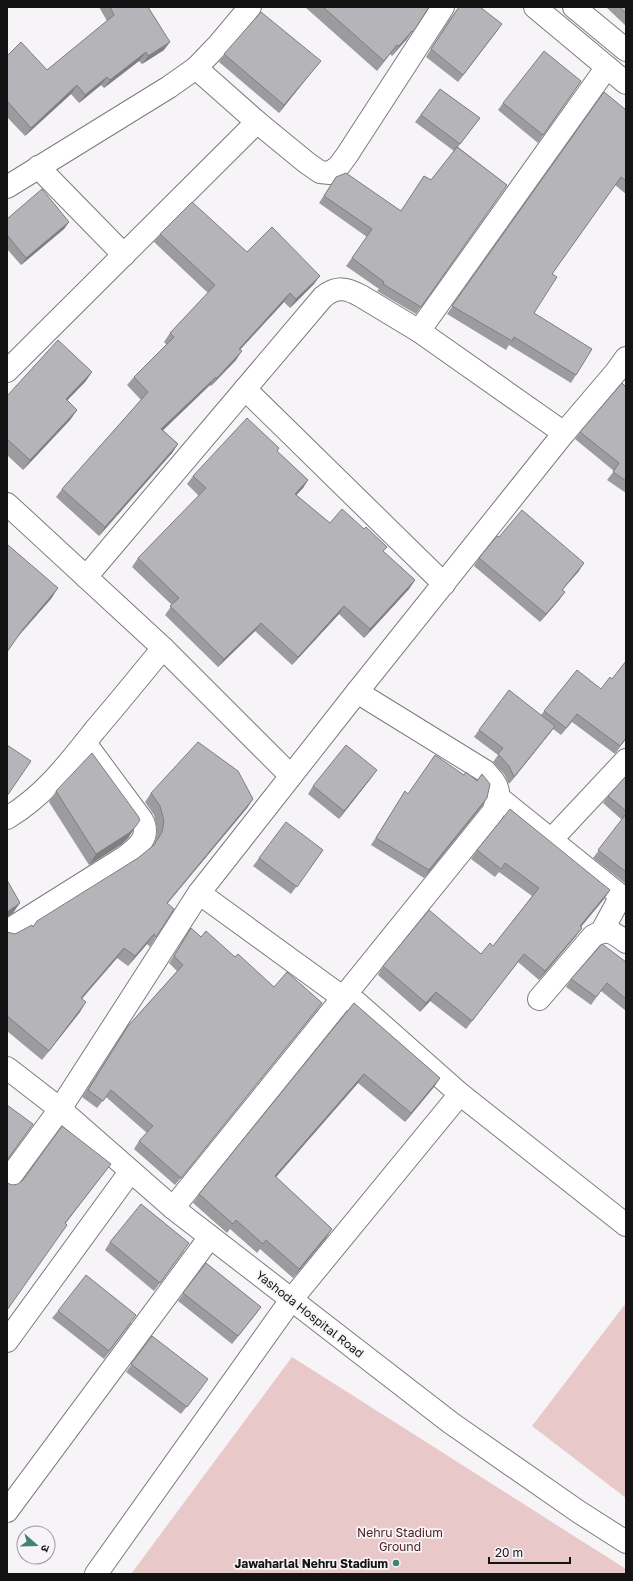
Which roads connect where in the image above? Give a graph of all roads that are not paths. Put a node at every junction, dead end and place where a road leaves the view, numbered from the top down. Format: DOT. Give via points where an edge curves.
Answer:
graph roads {
  1 [pos="250,7"];
  2 [pos="443,7"];
  3 [pos="535,7"];
  4 [pos="574,7"];
  5 [pos="625,46"];
  6 [pos="607,67"];
  7 [pos="196,68"];
  8 [pos="626,84"];
  9 [pos="257,122"];
  10 [pos="38,167"];
  11 [pos="7,187"];
  12 [pos="124,255"];
  13 [pos="419,331"];
  14 [pos="623,370"];
  15 [pos="7,371"];
  16 [pos="245,389"];
  17 [pos="564,433"];
  18 [pos="7,504"];
  19 [pos="86,577"];
  20 [pos="444,584"];
  21 [pos="163,648"];
  22 [pos="357,692"];
  23 [pos="85,743"];
  24 [pos="626,760"];
  25 [pos="291,776"];
  26 [pos="498,797"];
  27 [pos="7,818"];
  28 [pos="551,840"];
  29 [pos="199,893"];
  30 [pos="7,931"];
  31 [pos="602,931"];
  32 [pos="626,942"];
  33 [pos="342,998"];
  34 [pos="539,999"];
  35 [pos="7,1068"];
  36 [pos="460,1094"];
  37 [pos="60,1109"];
  38 [pos="130,1172"];
  39 [pos="7,1181"];
  40 [pos="173,1208"];
  41 [pos="626,1225"];
  42 [pos="210,1237"];
  43 [pos="291,1300"];
  44 [pos="7,1341"];
  45 [pos="7,1511"];
  46 [pos="626,1542"];
  47 [pos="96,1574"];
  1 -- 7 [label="street"];
  2 -- 9 [label="street" via="347,155 330,173 320,172"];
  3 -- 6 [label="street"];
  4 -- 5 [label="street"];
  6 -- 8 [label="street"];
  6 -- 13 [label="street"];
  7 -- 9 [label="street"];
  7 -- 10 [label="street"];
  9 -- 12 [label="street"];
  10 -- 11 [label="street"];
  10 -- 12 [label="street"];
  12 -- 15 [label="street"];
  13 -- 16 [label="street" via="353,291 340,288 331,291 323,297"];
  13 -- 17 [label="street"];
  14 -- 17 [label="street"];
  16 -- 19 [label="street"];
  16 -- 20 [label="street"];
  17 -- 20 [label="street"];
  18 -- 19 [label="street"];
  19 -- 21 [label="street"];
  20 -- 22 [label="street"];
  21 -- 23 [label="street"];
  21 -- 25 [label="street"];
  22 -- 25 [label="street"];
  22 -- 26 [label="street" via="485,771 496,783"];
  23 -- 27 [label="street" via="46,788"];
  23 -- 30 [label="street" via="142,820 146,834 136,849 125,857"];
  24 -- 28 [label="street"];
  25 -- 29 [label="street"];
  26 -- 28 [label="street"];
  26 -- 33 [label="street" via="493,812"];
  28 -- 31 [label="street" via="621,896"];
  29 -- 33 [label="street"];
  29 -- 37 [label="street"];
  31 -- 32 [label="street" via="612,933"];
  31 -- 34 [label="street" via="593,936"];
  33 -- 36 [label="street" via="356,1002"];
  33 -- 40 [label="street"];
  35 -- 37 [label="street, Yashoda Hospital Road"];
  36 -- 41 [label="street"];
  36 -- 43 [label="street"];
  37 -- 38 [label="street, Yashoda Hospital Road"];
  37 -- 39 [label="street"];
  38 -- 40 [label="street, Yashoda Hospital Road"];
  38 -- 44 [label="street"];
  40 -- 42 [label="street, Yashoda Hospital Road"];
  42 -- 43 [label="street, Yashoda Hospital Road"];
  42 -- 45 [label="street"];
  43 -- 46 [label="street, Yashoda Hospital Road" via="450,1423"];
  43 -- 47 [label="street"];
}
